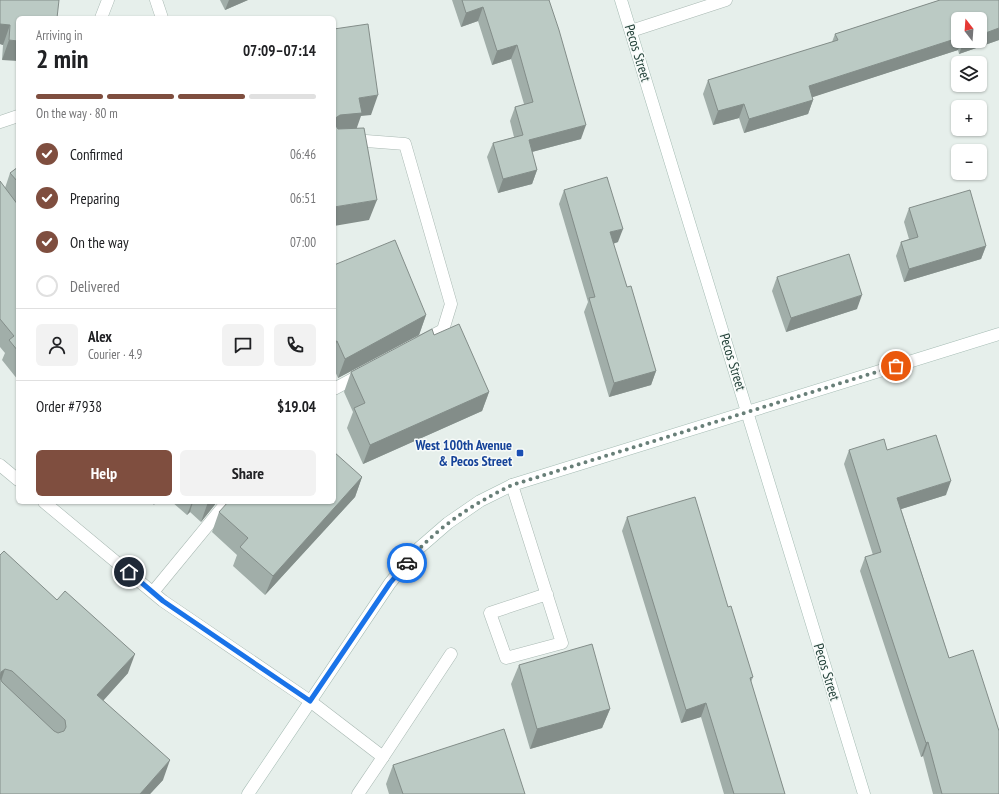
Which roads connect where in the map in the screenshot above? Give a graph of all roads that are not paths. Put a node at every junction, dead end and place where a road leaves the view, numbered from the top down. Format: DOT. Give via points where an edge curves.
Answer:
graph roads {
  1 [pos="108,0"];
  2 [pos="156,0"];
  3 [pos="621,0"];
  4 [pos="726,0"];
  5 [pos="102,16"];
  6 [pos="161,16"];
  7 [pos="631,32"];
  8 [pos="16,117"];
  9 [pos="0,122"];
  10 [pos="336,142"];
  11 [pos="999,334"];
  12 [pos="409,348"];
  13 [pos="375,367"];
  14 [pos="336,388"];
  15 [pos="748,412"];
  16 [pos="0,465"];
  17 [pos="16,478"];
  18 [pos="512,485"];
  19 [pos="46,504"];
  20 [pos="225,504"];
  21 [pos="153,592"];
  22 [pos="547,594"];
  23 [pos="451,654"];
  24 [pos="310,701"];
  25 [pos="383,757"];
  26 [pos="248,794"];
  27 [pos="358,794"];
  28 [pos="864,794"];
  1 -- 5 [label="street"];
  2 -- 6 [label="street"];
  3 -- 7 [label="street, Pecos Street"];
  4 -- 7 [label="street"];
  7 -- 15 [label="street, Pecos Street"];
  8 -- 9 [label="street"];
  10 -- 12 [label="street" via="353,140 405,144 451,304 443,330"];
  11 -- 15 [label="street"];
  13 -- 14 [label="street"];
  15 -- 18 [label="street"];
  15 -- 28 [label="street, Pecos Street"];
  16 -- 17 [label="street"];
  18 -- 22 [label="street"];
  18 -- 24 [label="street" via="480,501 448,523 418,549 390,583"];
  19 -- 21 [label="street"];
  20 -- 21 [label="street"];
  21 -- 24 [label="street"];
  22 -- 22 [label="street" via="562,643 506,658 490,613"];
  23 -- 25 [label="street"];
  24 -- 25 [label="street"];
  24 -- 26 [label="street"];
  25 -- 27 [label="street"];
}
